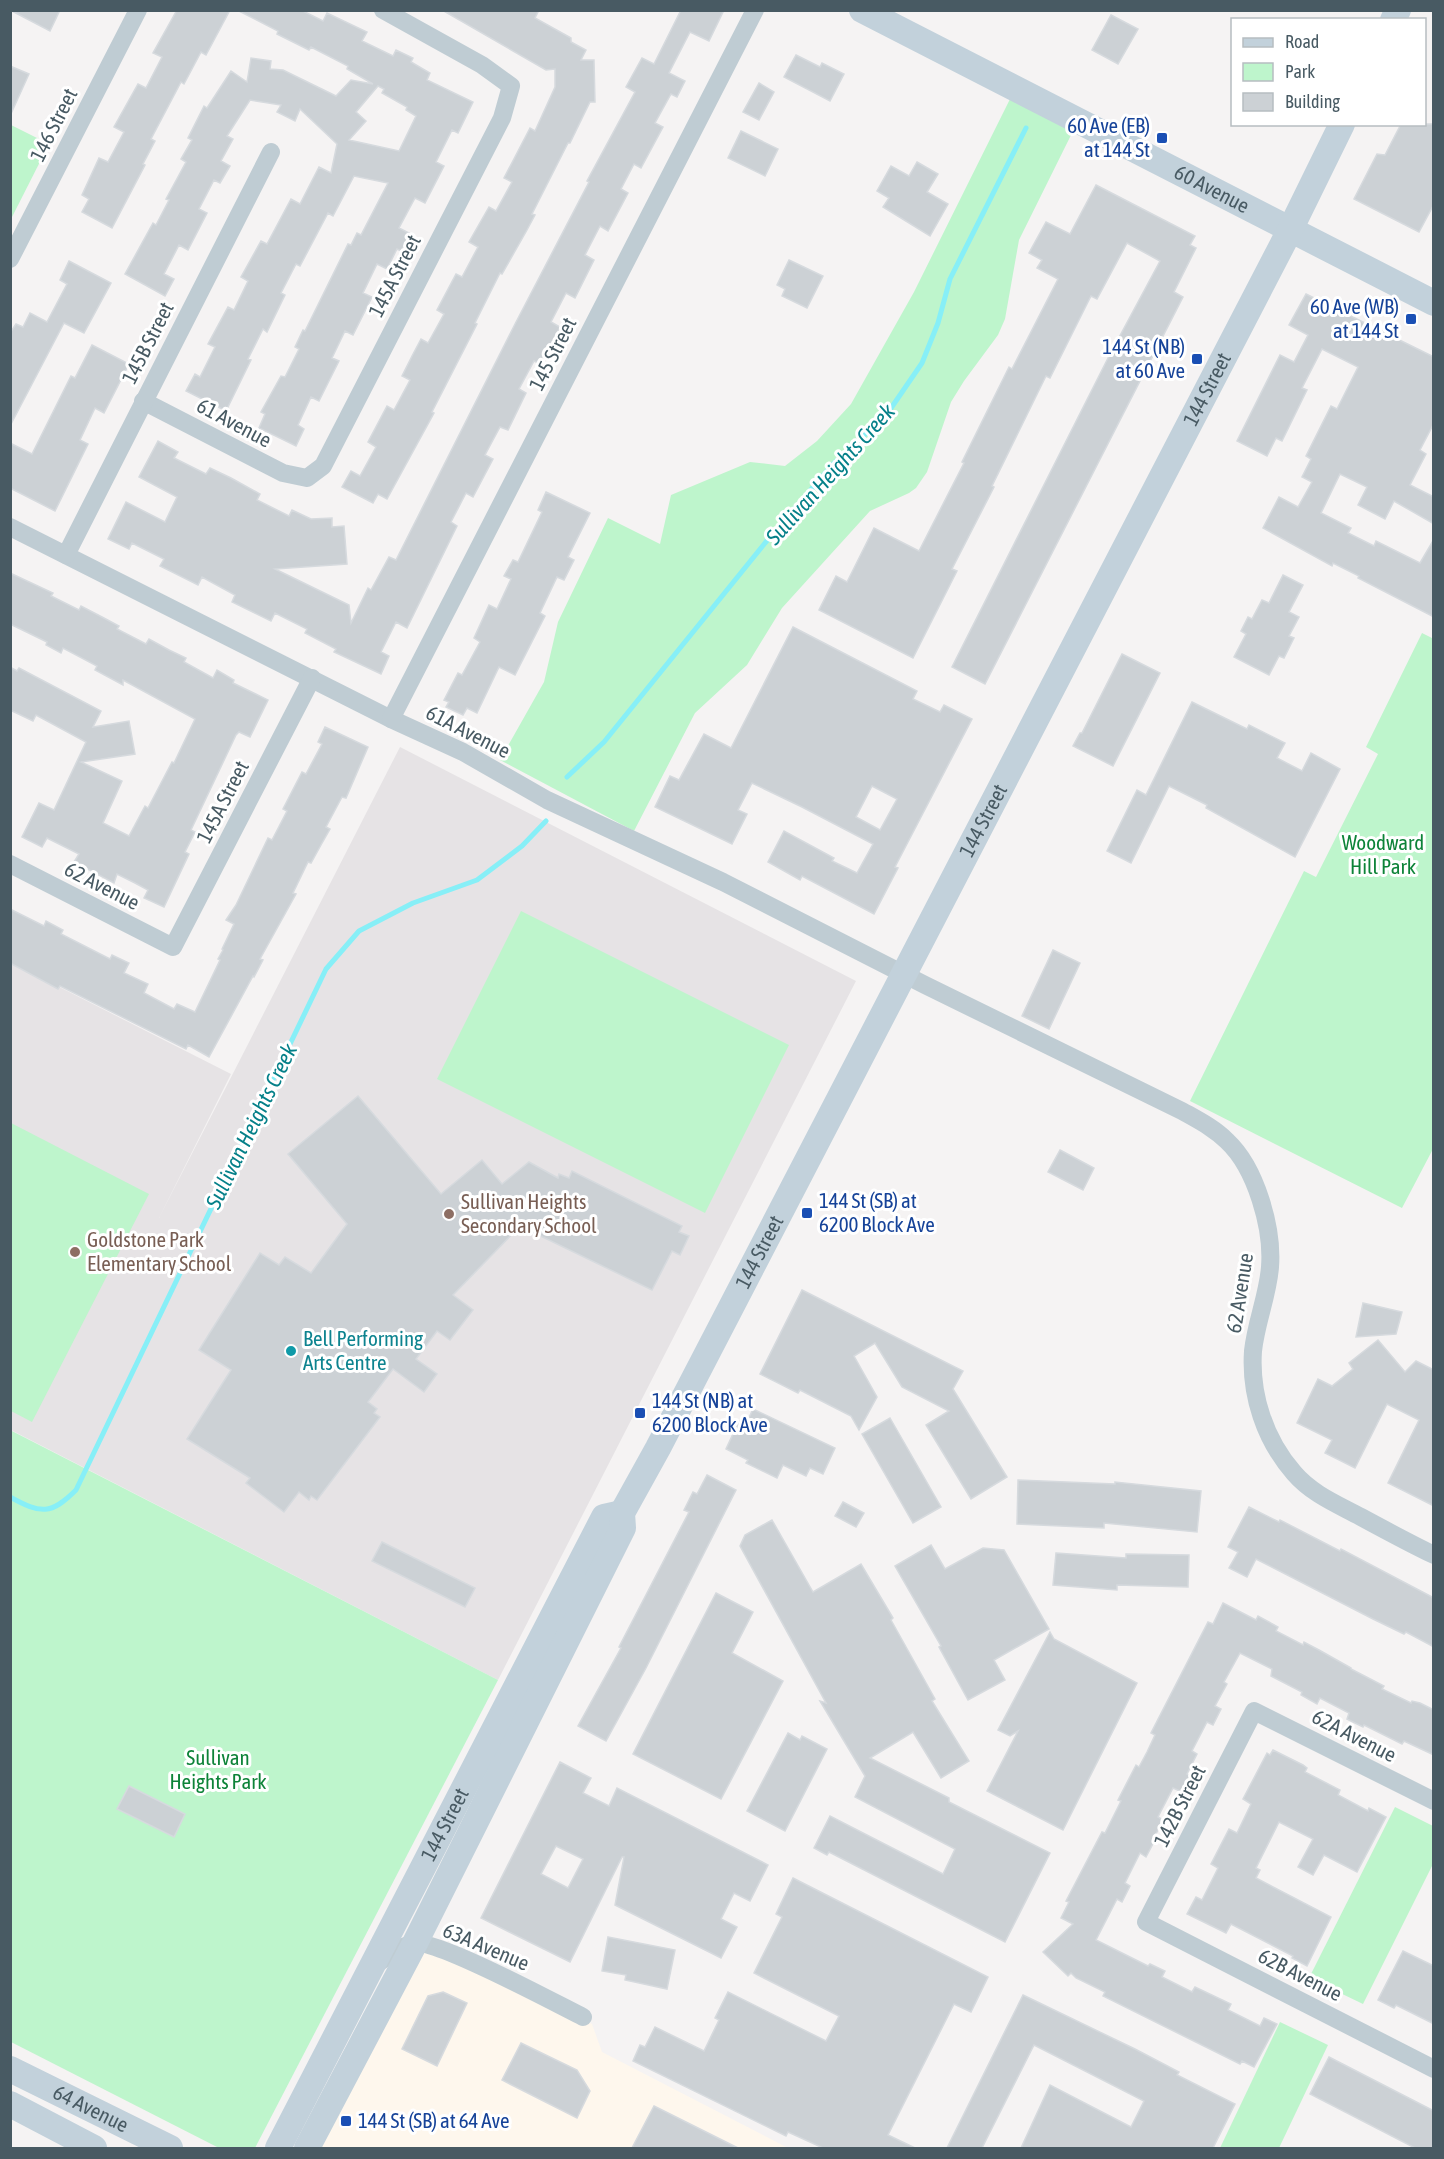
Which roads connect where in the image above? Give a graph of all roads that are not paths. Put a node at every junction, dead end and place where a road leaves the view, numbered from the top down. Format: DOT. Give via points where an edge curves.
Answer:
graph roads {
  1 [pos="138,10"];
  2 [pos="383,10"];
  3 [pos="755,10"];
  4 [pos="862,10"];
  5 [pos="1341,126"];
  6 [pos="271,152"];
  7 [pos="1290,230"];
  8 [pos="10,259"];
  9 [pos="1434,303"];
  10 [pos="143,401"];
  11 [pos="307,478"];
  12 [pos="10,527"];
  13 [pos="66,555"];
  14 [pos="312,678"];
  15 [pos="391,718"];
  16 [pos="10,864"];
  17 [pos="173,947"];
  18 [pos="906,974"];
  19 [pos="622,1513"];
  20 [pos="1434,1555"];
  21 [pos="1254,1711"];
  22 [pos="1434,1801"];
  23 [pos="1146,1922"];
  24 [pos="415,1943"];
  25 [pos="372,1967"];
  26 [pos="583,2017"];
  27 [pos="1434,2069"];
  28 [pos="15,2073"];
  29 [pos="10,2104"];
  30 [pos="94,2148"];
  31 [pos="170,2148"];
  32 [pos="278,2148"];
  33 [pos="307,2148"];
  1 -- 8 [label="street, 146 Street"];
  2 -- 11 [label="street, 145A Street" via="482,65 511,86 502,118 323,466"];
  3 -- 15 [label="street, 145 Street"];
  4 -- 7 [label="main road, 60 Avenue"];
  5 -- 7 [label="main road, 144 Street"];
  6 -- 10 [label="street, 145B Street"];
  7 -- 9 [label="main road, 60 Avenue"];
  7 -- 18 [label="main road, 144 Street"];
  10 -- 11 [label="street, 61 Avenue" via="283,473"];
  10 -- 13 [label="street, 145B Street"];
  12 -- 13 [label="street, 61A Avenue"];
  13 -- 14 [label="street, 61A Avenue"];
  14 -- 15 [label="street, 61A Avenue"];
  14 -- 17 [label="street, 145A Street"];
  15 -- 18 [label="street, 61A Avenue" via="463,752 547,800"];
  16 -- 17 [label="street, 62 Avenue"];
  18 -- 19 [label="main road, 144 Street"];
  18 -- 20 [label="street, 62 Avenue" via="1182,1111 1228,1141 1248,1169 1269,1232 1271,1266 1253,1351 1254,1387 1269,1434 1294,1473 1315,1493"];
  19 -- 24 [label="main road, 144 Street" via="623,1528"];
  19 -- 25 [label="main road, 144 Street" via="604,1517"];
  21 -- 22 [label="street, 62A Avenue"];
  21 -- 23 [label="street, 142B Street"];
  23 -- 27 [label="street, 62B Avenue"];
  24 -- 25 [label="street, 63A Avenue"];
  24 -- 26 [label="street, 63A Avenue" via="505,1977"];
  24 -- 33 [label="main road, 144 Street"];
  25 -- 32 [label="main road, 144 Street"];
  28 -- 31 [label="main road, 64 Avenue"];
  29 -- 30 [label="main road, 64 Avenue"];
}
